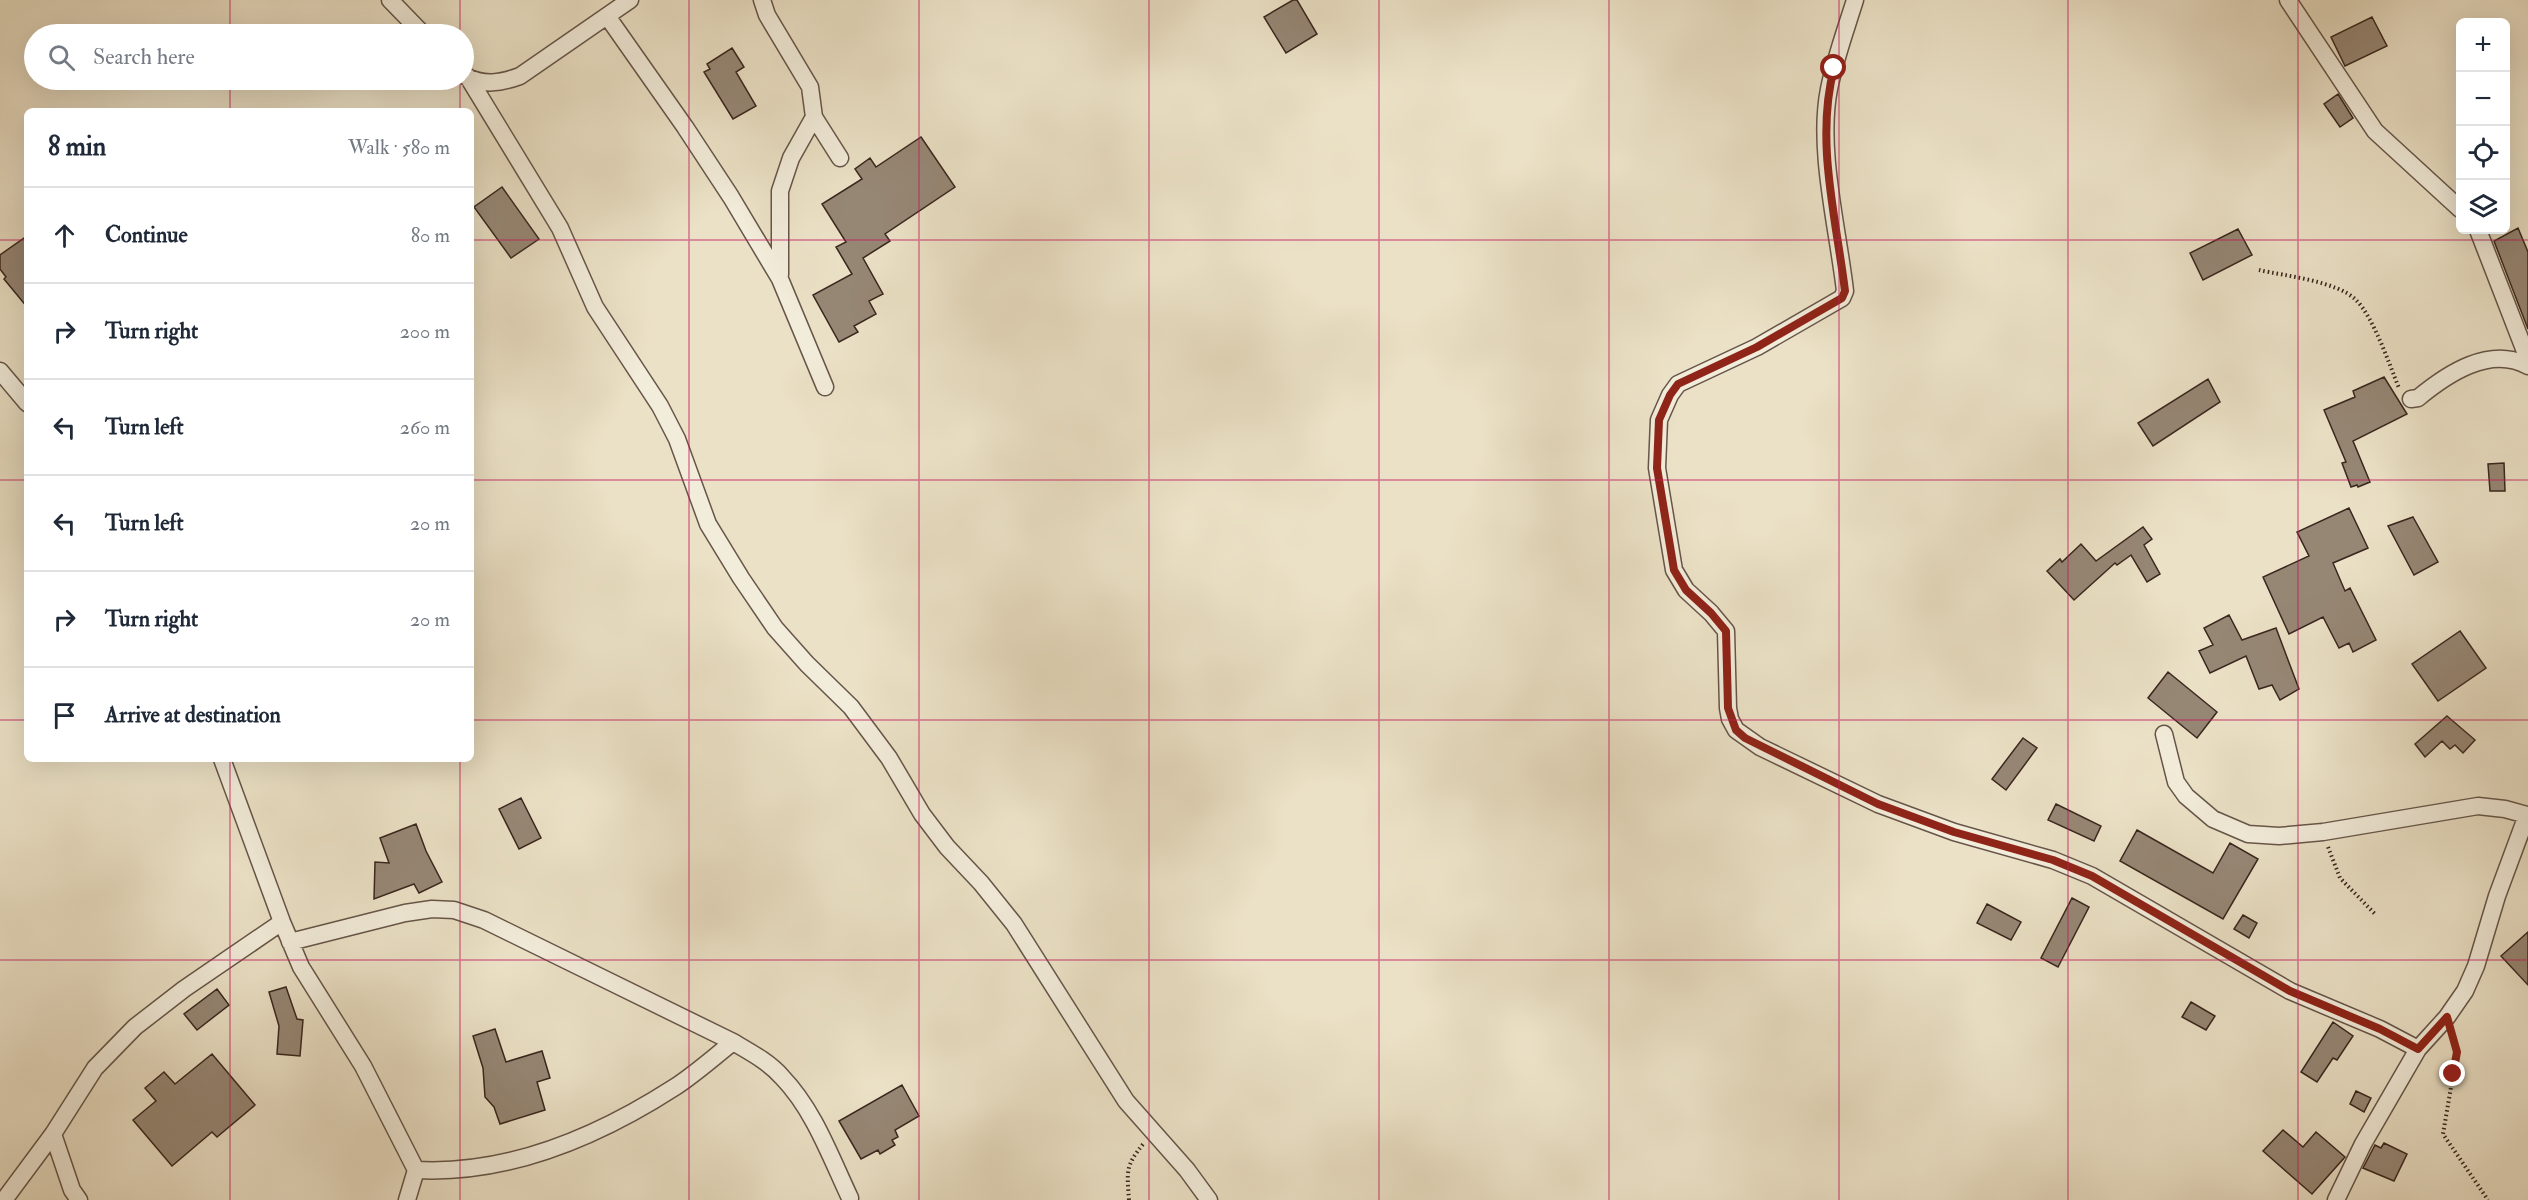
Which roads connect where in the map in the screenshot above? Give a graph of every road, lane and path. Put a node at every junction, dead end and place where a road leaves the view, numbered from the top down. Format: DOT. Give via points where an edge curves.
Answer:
graph roads {
  1 [pos="390,0"];
  2 [pos="630,0"];
  3 [pos="762,0"];
  4 [pos="1855,0"];
  5 [pos="2288,0"];
  6 [pos="607,16"];
  7 [pos="413,24"];
  8 [pos="474,79"];
  9 [pos="474,89"];
  10 [pos="814,117"];
  11 [pos="840,158"];
  12 [pos="2456,205"];
  13 [pos="2480,234"];
  14 [pos="2259,270"];
  15 [pos="780,279"];
  16 [pos="2528,359"];
  17 [pos="2528,366"];
  18 [pos="0,371"];
  19 [pos="825,387"];
  20 [pos="24,399"];
  21 [pos="2411,399"];
  22 [pos="2164,734"];
  23 [pos="223,762"];
  24 [pos="2528,814"];
  25 [pos="2323,832"];
  26 [pos="2375,914"];
  27 [pos="282,922"];
  28 [pos="290,942"];
  29 [pos="2447,1017"];
  30 [pos="733,1042"];
  31 [pos="2418,1049"];
  32 [pos="1152,1132"];
  33 [pos="53,1134"];
  34 [pos="416,1170"];
  35 [pos="850,1198"];
  36 [pos="4,1200"];
  37 [pos="79,1200"];
  38 [pos="407,1200"];
  39 [pos="1129,1200"];
  40 [pos="1209,1200"];
  41 [pos="2336,1200"];
  42 [pos="2488,1200"];
  1 -- 7 [label="street"];
  2 -- 6 [label="street"];
  3 -- 10 [label="street" via="810,87"];
  4 -- 31 [label="street" via="1826,111 1826,147 1845,291 1842,298 1757,347 1678,384 1659,420 1657,468 1674,570 1686,590 1726,631 1728,708 1736,730 1760,747 1878,804 2092,876 2290,991"];
  5 -- 12 [label="street" via="2375,131"];
  6 -- 8 [label="street" via="520,76 502,82"];
  6 -- 15 [label="street" via="705,157"];
  9 -- 32 [label="street" via="560,228 595,307 660,406 708,524 741,578 775,628 851,707 889,758 922,814 1014,924 1126,1101"];
  10 -- 11 [label="street"];
  10 -- 15 [label="street" via="791,158 780,190"];
  13 -- 16 [label="street"];
  14 -- 21 [label="path" via="2318,283 2356,300 2374,328 2403,398"];
  15 -- 19 [label="street"];
  17 -- 21 [label="street" via="2509,358 2471,365"];
  18 -- 20 [label="street"];
  22 -- 25 [label="street" via="2176,782 2213,819 2261,836"];
  23 -- 27 [label="street"];
  24 -- 25 [label="street" via="2478,806"];
  24 -- 29 [label="street" via="2476,966"];
  25 -- 26 [label="path" via="2340,878"];
  27 -- 28 [label="street"];
  27 -- 33 [label="street" via="135,1027 95,1068"];
  28 -- 30 [label="street" via="405,913 454,910 484,920"];
  28 -- 34 [label="street" via="301,967 363,1066"];
  29 -- 31 [label="street"];
  29 -- 42 [label="path" via="2457,1052 2443,1134"];
  30 -- 34 [label="street" via="676,1086 578,1140 485,1166 445,1172"];
  30 -- 35 [label="street" via="782,1076 801,1101"];
  31 -- 41 [label="street"];
  32 -- 39 [label="path" via="1127,1168"];
  32 -- 40 [label="street"];
  33 -- 36 [label="street"];
  33 -- 37 [label="street"];
  34 -- 38 [label="street"];
}
